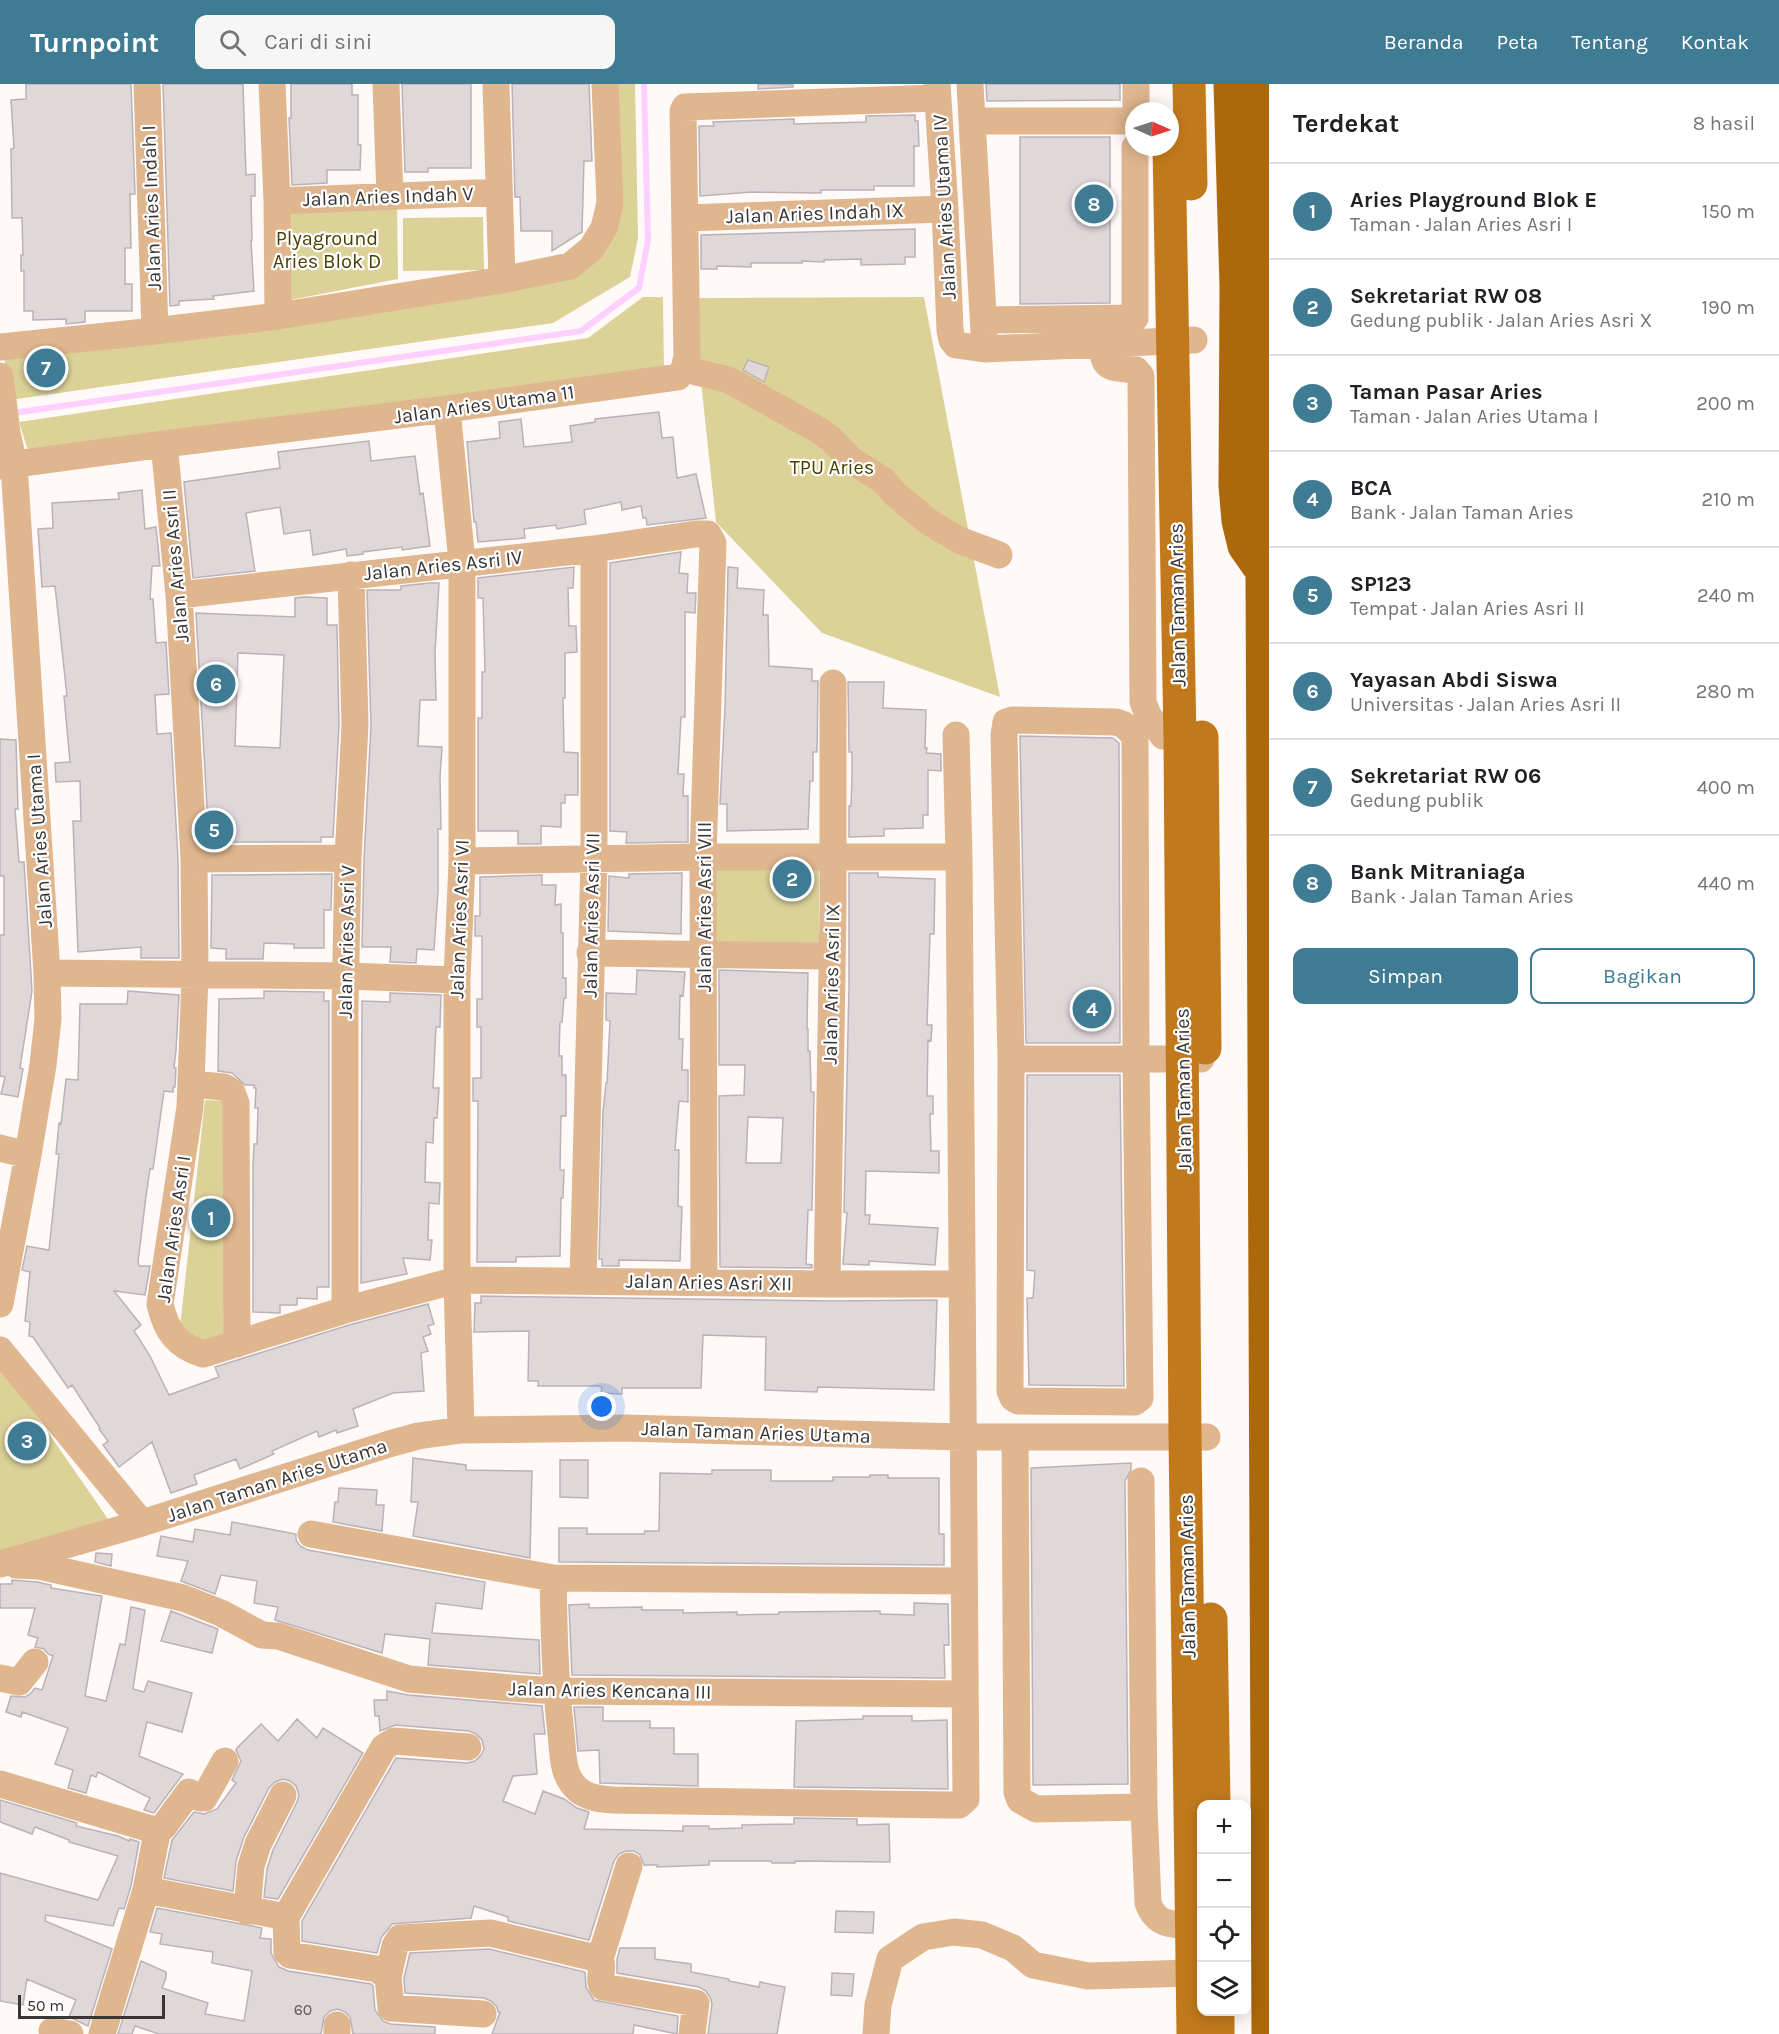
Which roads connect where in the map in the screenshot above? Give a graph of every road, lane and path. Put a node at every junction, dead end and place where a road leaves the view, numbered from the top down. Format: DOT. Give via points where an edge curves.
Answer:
graph roads {
  1 [pos="147,84"];
  2 [pos="272,84"];
  3 [pos="386,84"];
  4 [pos="496,84"];
  5 [pos="605,84"];
  6 [pos="970,84"];
  7 [pos="1136,84"];
  8 [pos="1168,84"];
  9 [pos="1189,84"];
  10 [pos="1230,84"];
  11 [pos="1260,84"];
  12 [pos="937,91"];
  13 [pos="1136,102"];
  14 [pos="1168,102"];
  15 [pos="972,121"];
  16 [pos="1125,121"];
  17 [pos="1135,156"];
  18 [pos="1170,156"];
  19 [pos="499,192"];
  20 [pos="390,196"];
  21 [pos="277,201"];
  22 [pos="945,209"];
  23 [pos="685,218"];
  24 [pos="502,280"];
  25 [pos="278,316"];
  26 [pos="985,320"];
  27 [pos="1136,330"];
  28 [pos="155,331"];
  29 [pos="1183,340"];
  30 [pos="1102,343"];
  31 [pos="0,347"];
  32 [pos="985,349"];
  33 [pos="684,369"];
  34 [pos="0,379"];
  35 [pos="447,410"];
  36 [pos="164,444"];
  37 [pos="7,466"];
  38 [pos="708,534"];
  39 [pos="594,549"];
  40 [pos="999,555"];
  41 [pos="462,562"];
  42 [pos="1263,573"];
  43 [pos="351,575"];
  44 [pos="179,595"];
  45 [pos="833,683"];
  46 [pos="956,735"];
  47 [pos="1191,738"];
  48 [pos="833,856"];
  49 [pos="703,857"];
  50 [pos="959,857"];
  51 [pos="348,858"];
  52 [pos="594,858"];
  53 [pos="194,859"];
  54 [pos="462,861"];
  55 [pos="590,953"];
  56 [pos="704,956"];
  57 [pos="830,956"];
  58 [pos="47,973"];
  59 [pos="195,976"];
  60 [pos="346,976"];
  61 [pos="457,980"];
  62 [pos="1011,1059"];
  63 [pos="1136,1059"];
  64 [pos="1194,1060"];
  65 [pos="192,1084"];
  66 [pos="0,1148"];
  67 [pos="28,1155"];
  68 [pos="457,1280"];
  69 [pos="583,1281"];
  70 [pos="704,1282"];
  71 [pos="827,1284"];
  72 [pos="961,1284"];
  73 [pos="0,1304"];
  74 [pos="345,1310"];
  75 [pos="237,1344"];
  76 [pos="0,1350"];
  77 [pos="1023,1401"];
  78 [pos="461,1430"];
  79 [pos="962,1437"];
  80 [pos="1017,1437"];
  81 [pos="1196,1437"];
  82 [pos="1141,1481"];
  83 [pos="142,1523"];
  84 [pos="311,1534"];
  85 [pos="0,1564"];
  86 [pos="553,1578"];
  87 [pos="964,1581"];
  88 [pos="35,1662"];
  89 [pos="0,1678"];
  90 [pos="556,1691"];
  91 [pos="965,1694"];
  92 [pos="468,1747"];
  93 [pos="225,1761"];
  94 [pos="0,1784"];
  95 [pos="284,1795"];
  96 [pos="1214,1800"];
  97 [pos="1144,1807"];
  98 [pos="156,1833"];
  99 [pos="629,1866"];
  100 [pos="146,1890"];
  101 [pos="248,1911"];
  102 [pos="286,1917"];
  103 [pos="1192,1925"];
  104 [pos="600,1959"];
  105 [pos="388,1977"];
  106 [pos="1196,1979"];
  107 [pos="483,2014"];
  108 [pos="1218,2016"];
  109 [pos="102,2034"];
  110 [pos="692,2034"];
  111 [pos="876,2034"];
  112 [pos="1193,2034"];
  113 [pos="1218,2034"];
  114 [pos="1268,2034"];
  1 -- 28 [label="street, Jalan Aries Indah I"];
  2 -- 21 [label="street"];
  3 -- 20 [label="street"];
  4 -- 19 [label="street"];
  5 -- 24 [label="street" via="610,203 604,228 591,249 570,266"];
  6 -- 15 [label="street"];
  7 -- 13 [label="street"];
  8 -- 14 [label="main road"];
  9 -- 29 [label="main road, Jalan Taman Aries"];
  10 -- 42 [label="highway" via="1236,286 1235,486 1244,546"];
  11 -- 42 [label="highway"];
  12 -- 22 [label="street, Jalan Aries Utama IV"];
  12 -- 23 [label="street" via="685,107"];
  15 -- 16 [label="street"];
  15 -- 26 [label="street"];
  17 -- 27 [label="street"];
  18 -- 29 [label="main road, Jalan Taman Aries"];
  19 -- 20 [label="street, Jalan Aries Indah V"];
  19 -- 24 [label="street"];
  20 -- 21 [label="street, Jalan Aries Indah V"];
  21 -- 25 [label="street"];
  22 -- 23 [label="street, Jalan Aries Indah IX"];
  22 -- 32 [label="street, Jalan Aries Utama IV" via="952,339 956,345"];
  23 -- 33 [label="street"];
  24 -- 25 [label="street"];
  25 -- 28 [label="street"];
  26 -- 27 [label="street"];
  26 -- 32 [label="street"];
  27 -- 29 [label="street"];
  27 -- 30 [label="street"];
  28 -- 31 [label="street"];
  29 -- 47 [label="main road, Jalan Taman Aries"];
  30 -- 32 [label="street"];
  30 -- 47 [label="street" via="1106,364 1136,370 1141,376 1143,702 1163,736"];
  33 -- 35 [label="street, Jalan Aries Utama 11" via="678,377"];
  33 -- 40 [label="street" via="729,380 820,431 929,522 959,540"];
  34 -- 37 [label="street, Jalan Aries Utama I"];
  35 -- 36 [label="street, Jalan Aries Utama 11"];
  35 -- 41 [label="street, Jalan Aries Asri VI"];
  36 -- 37 [label="street, Jalan Aries Utama 11"];
  36 -- 44 [label="street, Jalan Aries Asri II"];
  37 -- 58 [label="street, Jalan Aries Utama I"];
  38 -- 39 [label="street, Jalan Aries Asri IV"];
  38 -- 49 [label="street, Jalan Aries Asri VIII" via="714,543"];
  39 -- 41 [label="street, Jalan Aries Asri IV"];
  39 -- 52 [label="street, Jalan Aries Asri VII"];
  41 -- 43 [label="street, Jalan Aries Asri IV"];
  41 -- 54 [label="street, Jalan Aries Asri VI"];
  42 -- 114 [label="highway"];
  43 -- 44 [label="street, Jalan Aries Asri IV"];
  43 -- 51 [label="street, Jalan Aries Asri V" via="355,725"];
  44 -- 53 [label="street, Jalan Aries Asri II"];
  45 -- 48 [label="street, Jalan Aries Asri IX"];
  46 -- 50 [label="street"];
  47 -- 64 [label="main road, Jalan Taman Aries"];
  48 -- 49 [label="street"];
  48 -- 50 [label="street"];
  48 -- 57 [label="street, Jalan Aries Asri IX"];
  49 -- 52 [label="street"];
  49 -- 56 [label="street, Jalan Aries Asri VIII"];
  50 -- 72 [label="street"];
  51 -- 53 [label="street"];
  51 -- 60 [label="street, Jalan Aries Asri V"];
  52 -- 54 [label="street"];
  52 -- 55 [label="street, Jalan Aries Asri VII"];
  53 -- 59 [label="street, Jalan Aries Asri II"];
  54 -- 61 [label="street, Jalan Aries Asri VI"];
  55 -- 56 [label="street"];
  55 -- 69 [label="street, Jalan Aries Asri VII"];
  56 -- 57 [label="street"];
  56 -- 70 [label="street, Jalan Aries Asri VIII"];
  57 -- 71 [label="street, Jalan Aries Asri IX"];
  58 -- 59 [label="street"];
  58 -- 67 [label="street, Jalan Aries Utama I" via="47,1030"];
  59 -- 60 [label="street"];
  59 -- 65 [label="street, Jalan Aries Asri I"];
  60 -- 61 [label="street"];
  60 -- 74 [label="street, Jalan Aries Asri V"];
  61 -- 68 [label="street, Jalan Aries Asri VI"];
  62 -- 63 [label="street"];
  62 -- 63 [label="street" via="1004,735 1006,722 1012,720 1116,722 1136,736"];
  62 -- 77 [label="street" via="1010,1391 1013,1398"];
  63 -- 64 [label="street"];
  63 -- 77 [label="street" via="1140,1398 1135,1402"];
  64 -- 81 [label="main road, Jalan Taman Aries"];
  65 -- 75 [label="street" via="224,1087 232,1092 236,1103"];
  65 -- 75 [label="street, Jalan Aries Asri I" via="160,1304 171,1334 189,1350 203,1354"];
  66 -- 67 [label="street"];
  67 -- 73 [label="street, Jalan Aries Utama I"];
  68 -- 69 [label="street, Jalan Aries Asri XII"];
  68 -- 74 [label="street, Jalan Aries Asri I"];
  68 -- 78 [label="street, Jalan Aries Asri VI"];
  69 -- 70 [label="street, Jalan Aries Asri XII"];
  70 -- 71 [label="street, Jalan Aries Asri XII"];
  71 -- 72 [label="street, Jalan Aries Asri XII"];
  72 -- 79 [label="street"];
  74 -- 75 [label="street, Jalan Aries Asri I"];
  76 -- 83 [label="street"];
  77 -- 80 [label="street"];
  78 -- 79 [label="street, Jalan Taman Aries Utama" via="626,1428"];
  78 -- 83 [label="street, Jalan Taman Aries Utama" via="389,1444"];
  79 -- 80 [label="street, Jalan Taman Aries Utama"];
  79 -- 87 [label="street"];
  80 -- 81 [label="street, Jalan Taman Aries Utama"];
  80 -- 97 [label="street" via="1017,1792 1020,1800 1036,1809"];
  81 -- 96 [label="main road, Jalan Taman Aries"];
  81 -- 103 [label="main road, Jalan Taman Aries"];
  82 -- 97 [label="street"];
  83 -- 85 [label="street, Jalan Taman Aries Utama"];
  84 -- 86 [label="street"];
  85 -- 90 [label="street, Jalan Aries Kencana III" via="39,1566 183,1598 262,1635 278,1636 409,1679"];
  86 -- 87 [label="street"];
  86 -- 90 [label="street"];
  87 -- 91 [label="street"];
  88 -- 89 [label="street" via="19,1682"];
  90 -- 91 [label="street, Jalan Aries Kencana III"];
  90 -- 91 [label="street" via="568,1777 580,1791 595,1798 948,1805 959,1805 966,1799"];
  92 -- 102 [label="street" via="394,1741 384,1747"];
  93 -- 98 [label="street" via="204,1798 189,1792"];
  94 -- 98 [label="street"];
  95 -- 101 [label="street" via="251,1866"];
  97 -- 103 [label="street" via="1148,1903 1152,1914 1159,1921"];
  98 -- 100 [label="street"];
  99 -- 104 [label="street"];
  100 -- 101 [label="street"];
  100 -- 109 [label="street"];
  101 -- 102 [label="street"];
  102 -- 105 [label="street" via="285,1948 290,1955 377,1969"];
  103 -- 106 [label="main road, Jalan Taman Aries"];
  104 -- 105 [label="street" via="490,1933 400,1938"];
  104 -- 110 [label="street" via="603,1987 696,2003"];
  105 -- 107 [label="street" via="391,2008"];
  106 -- 111 [label="street" via="1088,1976 1033,1965 1013,1948 982,1935 954,1932 923,1938 890,1959 878,2006"];
  106 -- 112 [label="main road, Jalan Taman Aries"];
  108 -- 113 [label="main road"];
}
